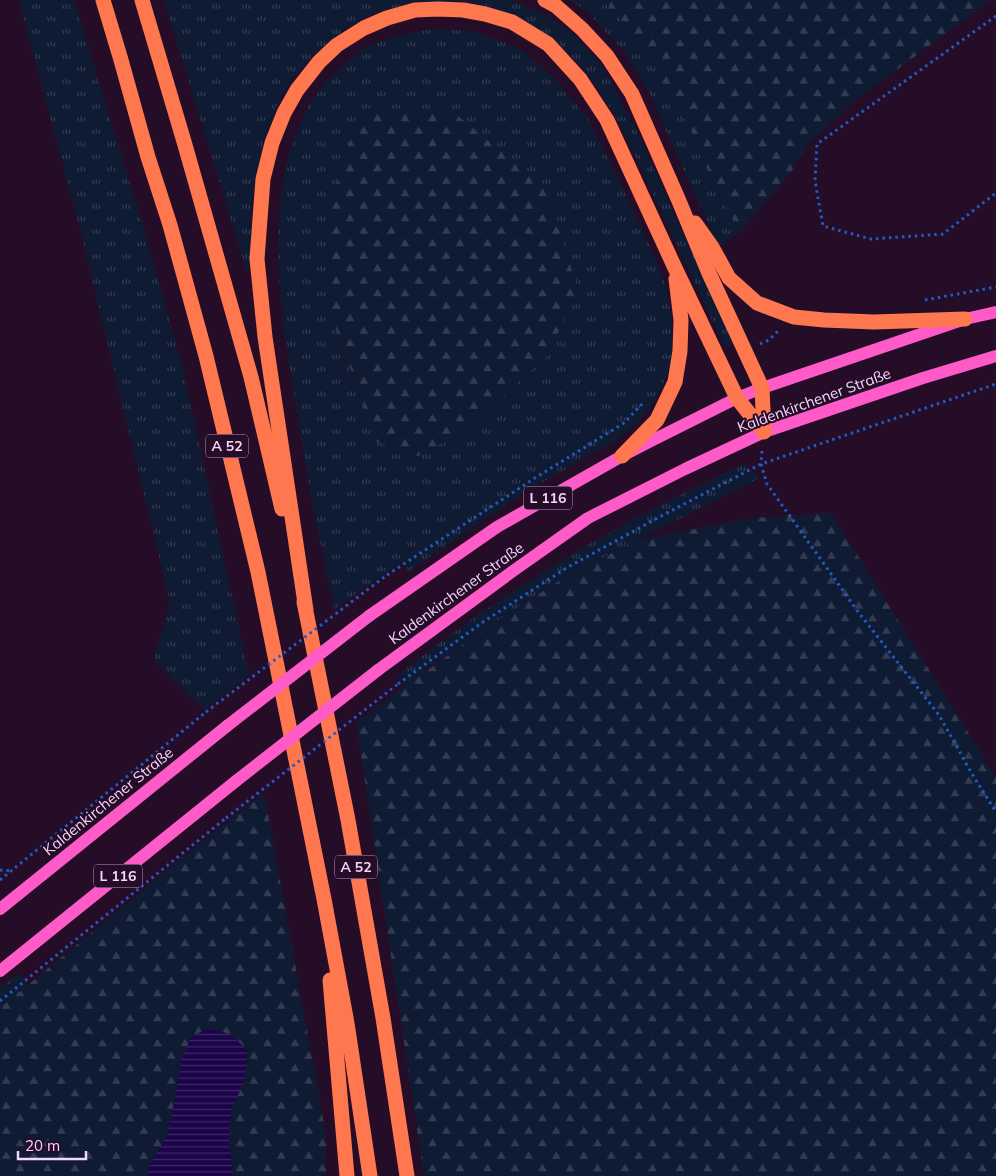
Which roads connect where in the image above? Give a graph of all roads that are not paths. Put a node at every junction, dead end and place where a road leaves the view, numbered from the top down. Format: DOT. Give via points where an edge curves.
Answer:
graph roads {
  1 [pos="102,0"];
  2 [pos="142,0"];
  3 [pos="545,0"];
  4 [pos="679,201"];
  5 [pos="675,268"];
  6 [pos="996,312"];
  7 [pos="965,319"];
  8 [pos="996,356"];
  9 [pos="762,388"];
  10 [pos="737,398"];
  11 [pos="764,432"];
  12 [pos="622,456"];
  13 [pos="306,610"];
  14 [pos="324,899"];
  15 [pos="0,909"];
  16 [pos="0,971"];
  17 [pos="347,1176"];
  18 [pos="370,1176"];
  19 [pos="407,1176"];
  1 -- 14 [label="highway, A 52" via="206,356 258,572"];
  2 -- 13 [label="highway, A 52" via="250,377"];
  3 -- 4 [label="highway" via="582,28 607,56 632,94"];
  4 -- 7 [label="highway" via="712,247 729,278 756,303 794,317 824,320"];
  4 -- 9 [label="highway"];
  5 -- 10 [label="highway"];
  5 -- 12 [label="highway" via="681,320 675,382 657,420"];
  5 -- 13 [label="highway" via="607,120 580,79 548,44 512,22 463,10 415,10 364,28 325,56 297,90 272,143 263,180 258,259 265,337"];
  6 -- 7 [label="main road, Kaldenkirchener Straße / L 116"];
  7 -- 9 [label="main road, Kaldenkirchener Straße / L 116"];
  8 -- 11 [label="main road, Kaldenkirchener Straße / L 116"];
  9 -- 10 [label="main road, Kaldenkirchener Straße / L 116"];
  9 -- 11 [label="highway"];
  10 -- 11 [label="highway"];
  10 -- 12 [label="main road, Kaldenkirchener Straße / L 116"];
  11 -- 16 [label="main road, Kaldenkirchener Straße / L 116, bridge" via="588,518 378,670"];
  12 -- 15 [label="main road, Kaldenkirchener Straße / L 116, bridge" via="496,527 369,616"];
  13 -- 19 [label="highway, A 52" via="350,829"];
  14 -- 17 [label="highway"];
  14 -- 18 [label="highway, A 52"];
}
